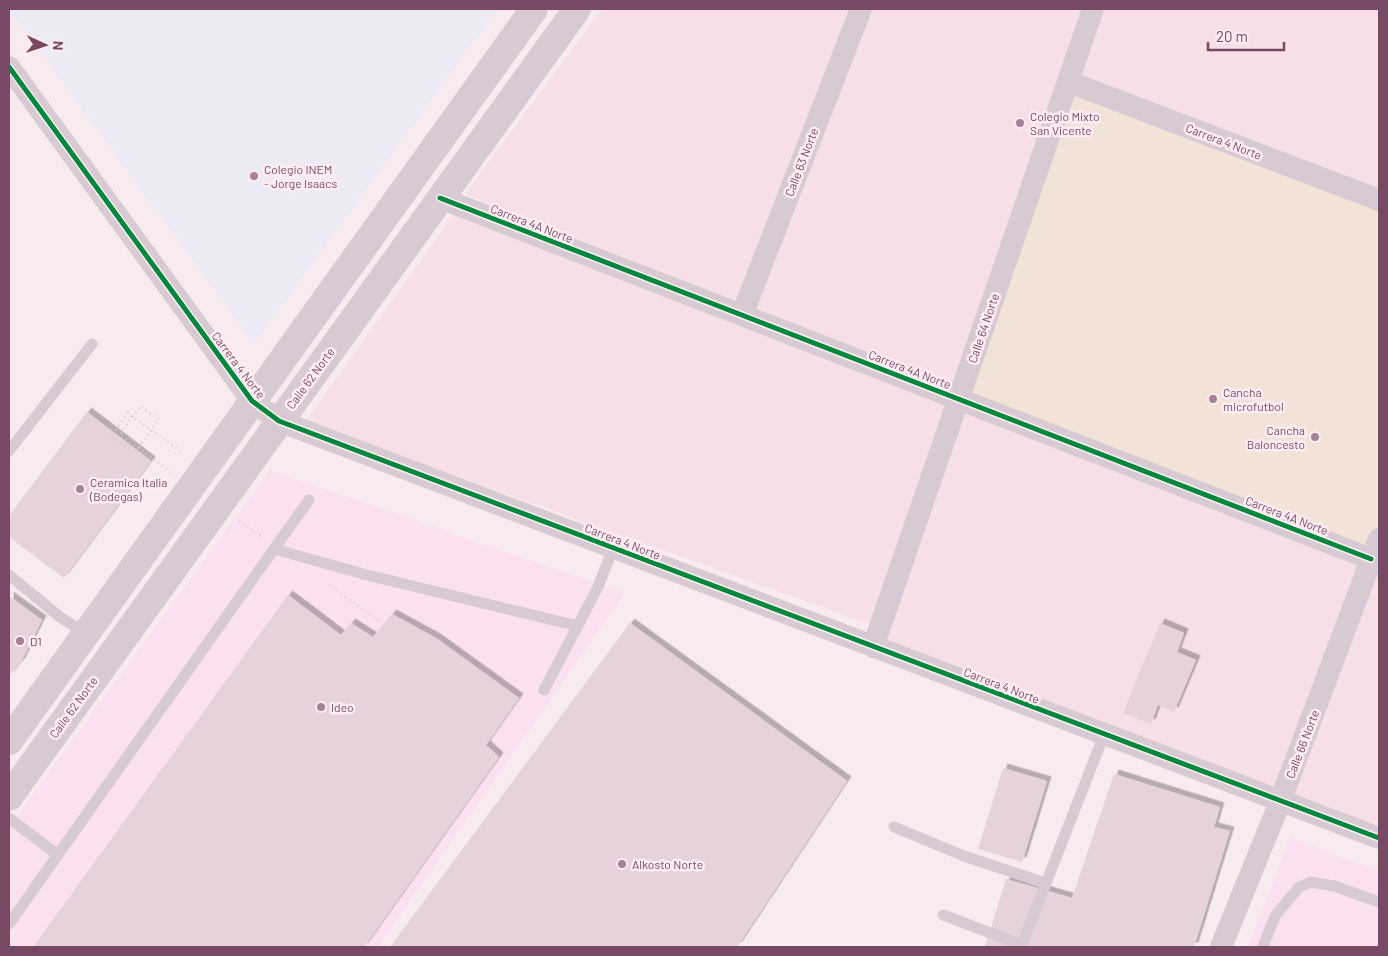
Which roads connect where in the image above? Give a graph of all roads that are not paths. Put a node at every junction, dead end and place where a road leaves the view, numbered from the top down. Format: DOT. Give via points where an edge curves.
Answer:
graph roads {
  1 [pos="534,9"];
  2 [pos="577,9"];
  3 [pos="861,9"];
  4 [pos="1093,9"];
  5 [pos="9,67"];
  6 [pos="1069,82"];
  7 [pos="440,198"];
  8 [pos="1379,200"];
  9 [pos="742,315"];
  10 [pos="92,344"];
  11 [pos="959,399"];
  12 [pos="252,401"];
  13 [pos="279,421"];
  14 [pos="9,452"];
  15 [pos="309,500"];
  16 [pos="613,548"];
  17 [pos="274,549"];
  18 [pos="1375,549"];
  19 [pos="9,575"];
  20 [pos="578,626"];
  21 [pos="86,633"];
  22 [pos="873,647"];
  23 [pos="544,690"];
  24 [pos="1104,735"];
  25 [pos="9,741"];
  26 [pos="9,797"];
  27 [pos="1280,802"];
  28 [pos="9,818"];
  29 [pos="894,827"];
  30 [pos="1379,838"];
  31 [pos="58,855"];
  32 [pos="1045,883"];
  33 [pos="1379,902"];
  34 [pos="944,914"];
  35 [pos="9,924"];
  36 [pos="1022,946"];
  37 [pos="1221,947"];
  38 [pos="1264,947"];
  1 -- 12 [label="street"];
  2 -- 7 [label="street, Calle 62 Norte"];
  3 -- 9 [label="street, Calle 63 Norte"];
  4 -- 6 [label="street, Calle 64 Norte"];
  5 -- 12 [label="street, Carrera 4 Norte"];
  6 -- 8 [label="street, Carrera 4 Norte"];
  6 -- 11 [label="street, Calle 64 Norte"];
  7 -- 9 [label="street, Carrera 4A Norte"];
  7 -- 13 [label="street, Calle 62 Norte"];
  9 -- 11 [label="street, Carrera 4A Norte"];
  10 -- 14 [label="lane"];
  11 -- 18 [label="street, Carrera 4A Norte"];
  11 -- 22 [label="street, Calle 64 Norte"];
  12 -- 13 [label="street, Carrera 4 Norte"];
  12 -- 21 [label="street"];
  13 -- 16 [label="street, Carrera 4 Norte"];
  13 -- 26 [label="street, Calle 62 Norte"];
  15 -- 17 [label="lane"];
  16 -- 20 [label="lane"];
  16 -- 22 [label="street, Carrera 4 Norte"];
  17 -- 20 [label="lane"];
  17 -- 31 [label="lane"];
  18 -- 27 [label="street, Calle 66 Norte"];
  19 -- 21 [label="lane" via="60,617"];
  20 -- 23 [label="lane"];
  21 -- 25 [label="street"];
  22 -- 24 [label="street, Carrera 4 Norte"];
  24 -- 27 [label="street, Carrera 4 Norte"];
  24 -- 32 [label="lane"];
  27 -- 30 [label="street, Carrera 4 Norte"];
  27 -- 37 [label="street, Calle 66 Norte"];
  28 -- 31 [label="lane"];
  29 -- 32 [label="lane" via="964,856"];
  31 -- 35 [label="lane"];
  32 -- 36 [label="lane"];
  33 -- 38 [label="lane" via="1334,886 1311,882 1298,887 1275,916"];
  34 -- 36 [label="lane"];
}
